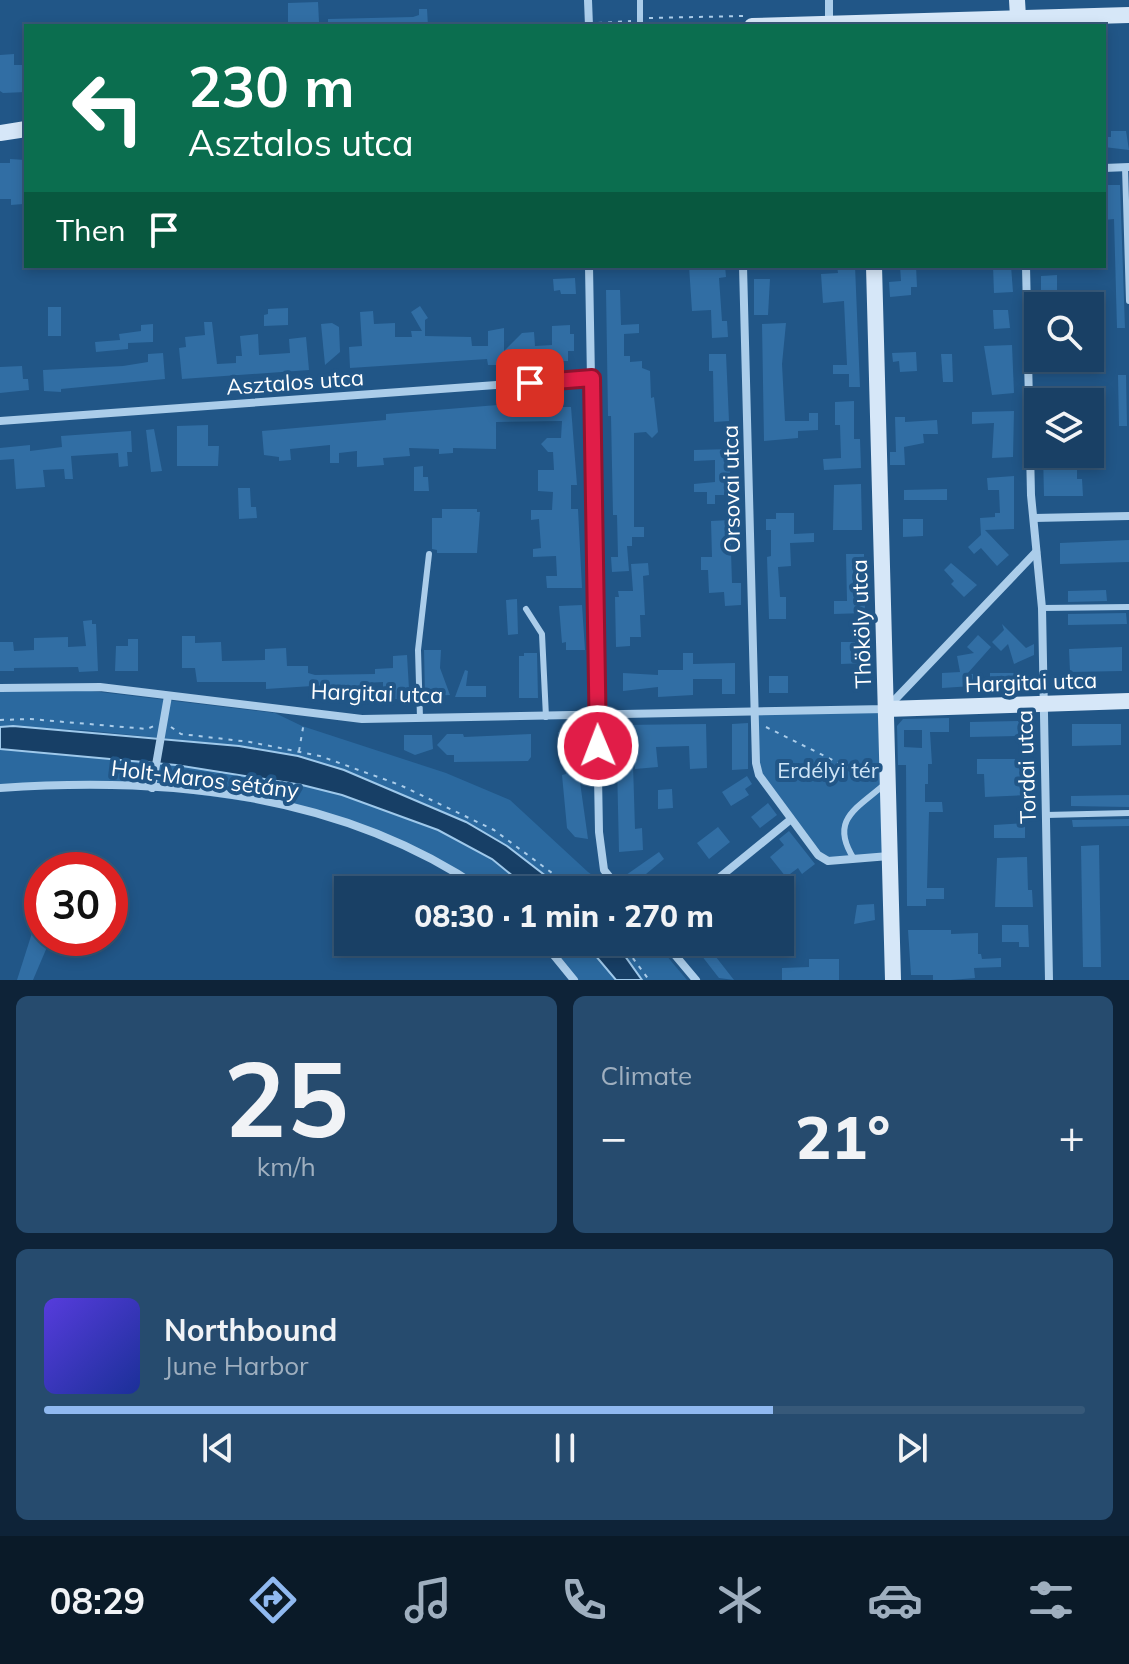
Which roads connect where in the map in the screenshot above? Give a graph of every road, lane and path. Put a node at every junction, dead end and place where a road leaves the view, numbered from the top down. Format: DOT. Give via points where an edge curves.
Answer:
graph roads {
  1 [pos="588,0"];
  2 [pos="640,0"];
  3 [pos="829,0"];
  4 [pos="1018,8"];
  5 [pos="1129,15"];
  6 [pos="753,21"];
  7 [pos="829,22"];
  8 [pos="589,24"];
  9 [pos="640,24"];
  10 [pos="868,24"];
  11 [pos="24,129"];
  12 [pos="0,133"];
  13 [pos="1127,167"];
  14 [pos="1106,168"];
  15 [pos="589,268"];
  16 [pos="743,268"];
  17 [pos="874,268"];
  18 [pos="1026,268"];
  19 [pos="1129,301"];
  20 [pos="592,378"];
  21 [pos="0,421"];
  22 [pos="1129,516"];
  23 [pos="1034,518"];
  24 [pos="1036,552"];
  25 [pos="429,554"];
  26 [pos="1129,607"];
  27 [pos="1042,608"];
  28 [pos="526,609"];
  29 [pos="0,688"];
  30 [pos="168,696"];
  31 [pos="1129,701"];
  32 [pos="1042,704"];
  33 [pos="886,709"];
  34 [pos="754,711"];
  35 [pos="306,713"];
  36 [pos="546,717"];
  37 [pos="598,717"];
  38 [pos="420,718"];
  39 [pos="0,720"];
  40 [pos="755,722"];
  41 [pos="162,728"];
  42 [pos="299,751"];
  43 [pos="885,784"];
  44 [pos="0,788"];
  45 [pos="152,788"];
  46 [pos="1129,813"];
  47 [pos="1046,815"];
  48 [pos="790,820"];
  49 [pos="890,856"];
  50 [pos="854,859"];
  51 [pos="462,876"];
  52 [pos="556,876"];
  53 [pos="609,876"];
  54 [pos="721,876"];
  55 [pos="554,956"];
  56 [pos="631,956"];
  57 [pos="676,956"];
  58 [pos="574,980"];
  59 [pos="649,980"];
  60 [pos="696,980"];
  61 [pos="893,980"];
  62 [pos="1049,980"];
  1 -- 8 [label="street"];
  2 -- 9 [label="lane"];
  3 -- 7 [label="street"];
  4 -- 5 [label="street"];
  4 -- 10 [label="street"];
  6 -- 7 [label="street"];
  6 -- 9 [label="path" via="651,18"];
  7 -- 10 [label="street"];
  11 -- 12 [label="street"];
  13 -- 14 [label="street"];
  13 -- 19 [label="lane"];
  15 -- 20 [label="street"];
  16 -- 34 [label="street, Orsovai utca"];
  17 -- 33 [label="street, Thököly utca"];
  18 -- 23 [label="street, Tordai utca"];
  20 -- 21 [label="street, Asztalos utca"];
  20 -- 37 [label="street"];
  22 -- 23 [label="street"];
  23 -- 24 [label="street, Tordai utca"];
  24 -- 27 [label="street, Tordai utca"];
  24 -- 33 [label="street"];
  25 -- 38 [label="lane" via="418,650"];
  26 -- 27 [label="lane"];
  27 -- 32 [label="street, Tordai utca"];
  28 -- 36 [label="lane" via="542,634"];
  29 -- 30 [label="street, Hargitai utca" via="74,685"];
  30 -- 35 [label="street, Hargitai utca"];
  30 -- 41 [label="street"];
  31 -- 32 [label="street, Hargitai utca"];
  32 -- 33 [label="street, Hargitai utca"];
  32 -- 47 [label="street, Tordai utca"];
  33 -- 34 [label="street"];
  33 -- 43 [label="street, Thököly utca"];
  34 -- 37 [label="street, Hargitai utca"];
  34 -- 40 [label="street"];
  35 -- 38 [label="street, Hargitai utca"];
  35 -- 42 [label="path"];
  36 -- 37 [label="street, Hargitai utca"];
  36 -- 38 [label="street, Hargitai utca"];
  37 -- 53 [label="street" via="601,857"];
  39 -- 41 [label="path"];
  40 -- 43 [label="path"];
  40 -- 48 [label="street" via="759,775"];
  41 -- 42 [label="path"];
  41 -- 45 [label="street"];
  42 -- 52 [label="path" via="455,809 494,830"];
  43 -- 49 [label="street, Thököly utca"];
  43 -- 50 [label="lane" via="848,818 842,831"];
  44 -- 45 [label="street, Holt-Maros sétány"];
  45 -- 51 [label="street, Holt-Maros sétány" via="265,799 320,812 385,836"];
  46 -- 47 [label="lane"];
  47 -- 62 [label="street, Tordai utca"];
  48 -- 50 [label="street" via="818,855 828,861"];
  48 -- 54 [label="street"];
  49 -- 50 [label="street"];
  49 -- 61 [label="street, Thököly utca"];
  55 -- 58 [label="street"];
  56 -- 59 [label="path"];
  57 -- 60 [label="street"];
}
